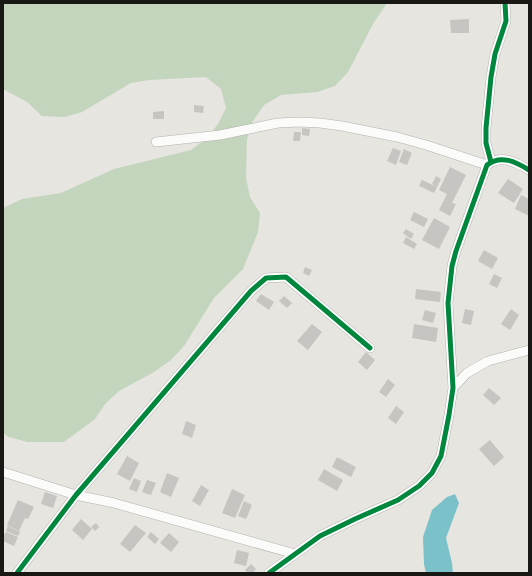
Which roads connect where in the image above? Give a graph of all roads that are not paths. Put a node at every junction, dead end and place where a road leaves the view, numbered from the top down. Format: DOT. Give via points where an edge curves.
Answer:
graph roads {
  1 [pos="505,3"];
  2 [pos="156,142"];
  3 [pos="489,163"];
  4 [pos="529,170"];
  5 [pos="370,348"];
  6 [pos="529,350"];
  7 [pos="453,388"];
  8 [pos="3,472"];
  9 [pos="76,495"];
  10 [pos="295,554"];
  11 [pos="18,573"];
  12 [pos="269,573"];
  1 -- 3 [label="street" via="506,21 495,54 486,128"];
  2 -- 3 [label="street" via="220,135 278,123 320,123 397,137"];
  3 -- 4 [label="street" via="505,160"];
  3 -- 7 [label="street" via="452,266 448,303"];
  5 -- 9 [label="street" via="286,277 266,278 251,291"];
  6 -- 7 [label="street" via="488,361 467,372"];
  7 -- 10 [label="street" via="441,456 432,473 419,486 398,500 320,536"];
  8 -- 9 [label="street"];
  9 -- 10 [label="street" via="114,503"];
  9 -- 11 [label="street"];
  10 -- 12 [label="street"];
}
